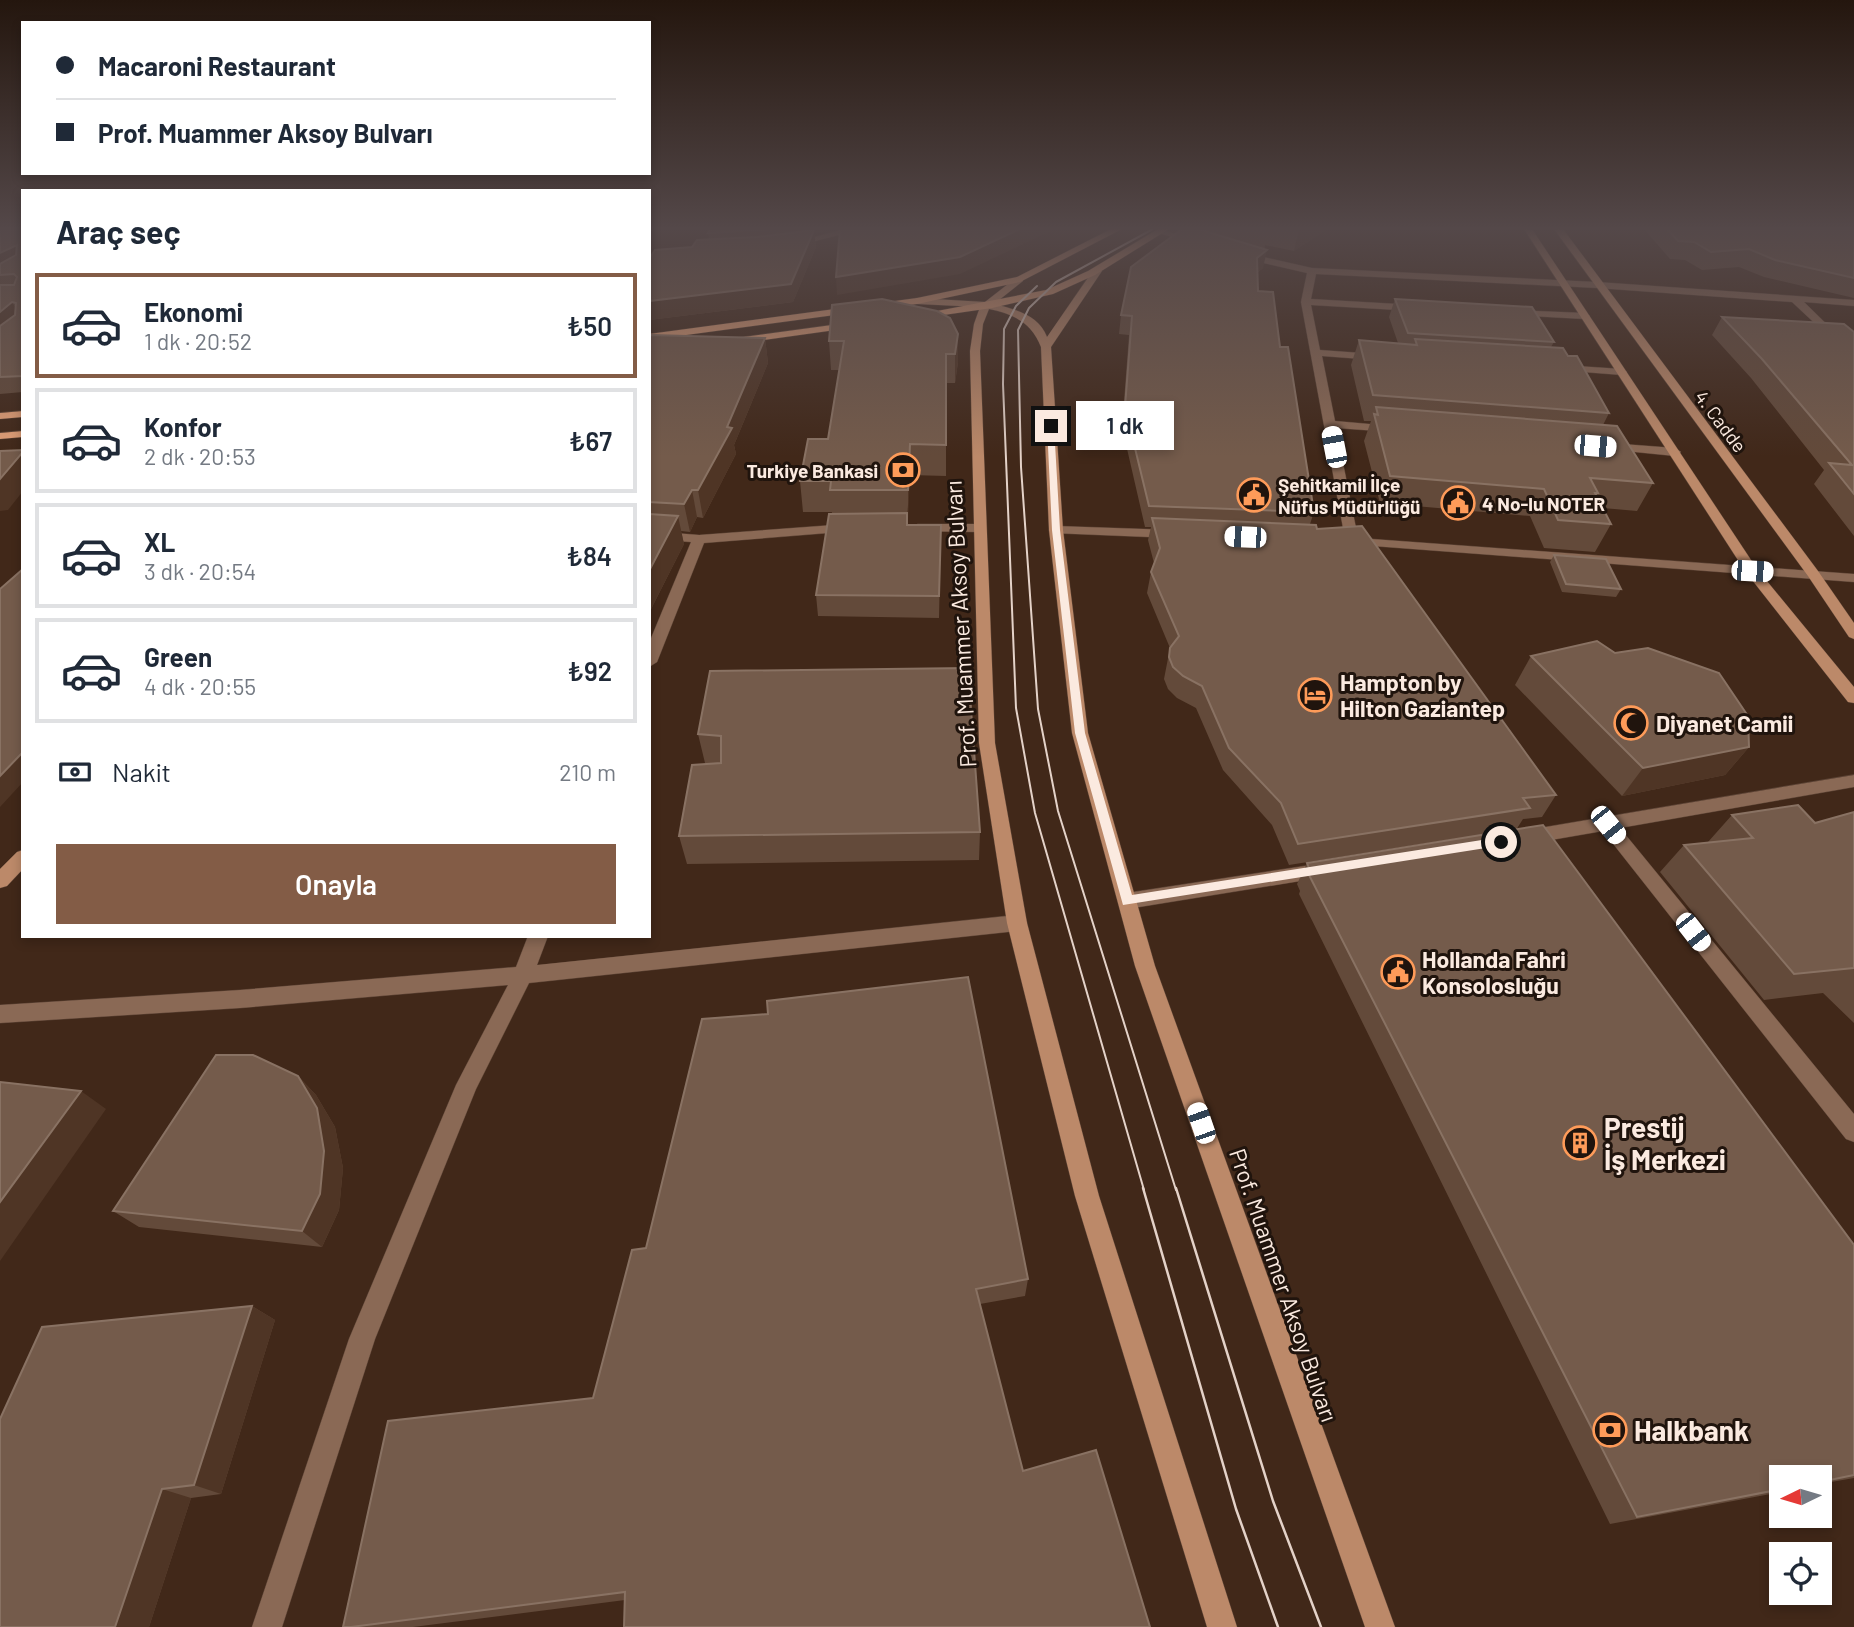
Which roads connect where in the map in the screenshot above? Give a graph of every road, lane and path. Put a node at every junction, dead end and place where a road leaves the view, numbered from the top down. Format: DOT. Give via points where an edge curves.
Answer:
graph roads {
  1 [pos="888,305"];
  2 [pos="984,305"];
  3 [pos="1074,305"];
  4 [pos="1307,305"];
  5 [pos="1367,305"];
  6 [pos="1577,305"];
  7 [pos="1612,305"];
  8 [pos="1800,305"];
  9 [pos="1432,308"];
  10 [pos="1502,312"];
  11 [pos="1585,316"];
  12 [pos="864,324"];
  13 [pos="920,325"];
  14 [pos="651,337"];
  15 [pos="730,342"];
  16 [pos="1046,347"];
  17 [pos="1316,353"];
  18 [pos="1385,357"];
  19 [pos="1854,357"];
  20 [pos="1552,368"];
  21 [pos="1622,372"];
  22 [pos="21,414"];
  23 [pos="0,416"];
  24 [pos="1329,424"];
  25 [pos="1398,430"];
  26 [pos="21,434"];
  27 [pos="0,436"];
  28 [pos="1592,446"];
  29 [pos="1675,452"];
  30 [pos="858,528"];
  31 [pos="898,528"];
  32 [pos="978,528"];
  33 [pos="1056,530"];
  34 [pos="651,535"];
  35 [pos="1191,535"];
  36 [pos="699,539"];
  37 [pos="1752,571"];
  38 [pos="1813,574"];
  39 [pos="1854,578"];
  40 [pos="1854,634"];
  41 [pos="651,657"];
  42 [pos="1854,698"];
  43 [pos="1854,781"];
  44 [pos="1608,825"];
  45 [pos="1512,840"];
  46 [pos="21,859"];
  47 [pos="1347,866"];
  48 [pos="0,881"];
  49 [pos="1128,901"];
  50 [pos="1017,923"];
  51 [pos="537,938"];
  52 [pos="523,975"];
  53 [pos="0,1014"];
  54 [pos="1854,1131"];
  55 [pos="267,1627"];
  56 [pos="1222,1627"];
  57 [pos="1380,1627"];
  1 -- 14 [label="main road"];
  2 -- 13 [label="main road" via="906,321"];
  2 -- 16 [label="main road" via="1032,323"];
  2 -- 32 [label="main road, Prof. Muammer Aksoy Bulvarı" via="971,348"];
  3 -- 16 [label="main road"];
  4 -- 17 [label="street"];
  5 -- 9 [label="street"];
  6 -- 11 [label="main road"];
  7 -- 38 [label="main road, 4. Cadde"];
  8 -- 19 [label="street"];
  10 -- 11 [label="street"];
  11 -- 21 [label="main road"];
  12 -- 15 [label="main road"];
  16 -- 33 [label="main road, Prof. Muammer Aksoy Bulvarı"];
  17 -- 18 [label="street"];
  17 -- 24 [label="street"];
  20 -- 21 [label="street"];
  21 -- 29 [label="main road"];
  22 -- 23 [label="main road"];
  24 -- 25 [label="street"];
  24 -- 37 [label="street" via="1345,541"];
  26 -- 27 [label="main road"];
  28 -- 29 [label="street"];
  29 -- 37 [label="main road"];
  30 -- 36 [label="street"];
  31 -- 32 [label="street"];
  32 -- 50 [label="main road, Prof. Muammer Aksoy Bulvarı" via="987,743"];
  33 -- 35 [label="street"];
  33 -- 49 [label="main road, Prof. Muammer Aksoy Bulvarı" via="1080,733"];
  34 -- 36 [label="street"];
  36 -- 41 [label="street"];
  37 -- 38 [label="street"];
  37 -- 42 [label="main road"];
  38 -- 39 [label="street"];
  38 -- 40 [label="main road, 4. Cadde"];
  43 -- 44 [label="street"];
  44 -- 45 [label="street"];
  44 -- 54 [label="street"];
  46 -- 48 [label="main road"];
  47 -- 49 [label="street"];
  49 -- 57 [label="main road, Prof. Muammer Aksoy Bulvarı" via="1145,966"];
  50 -- 52 [label="street"];
  50 -- 56 [label="main road, Prof. Muammer Aksoy Bulvarı" via="1087,1196"];
  51 -- 52 [label="street"];
  52 -- 53 [label="street"];
  52 -- 55 [label="street" via="467,1085 362,1339"];
}
